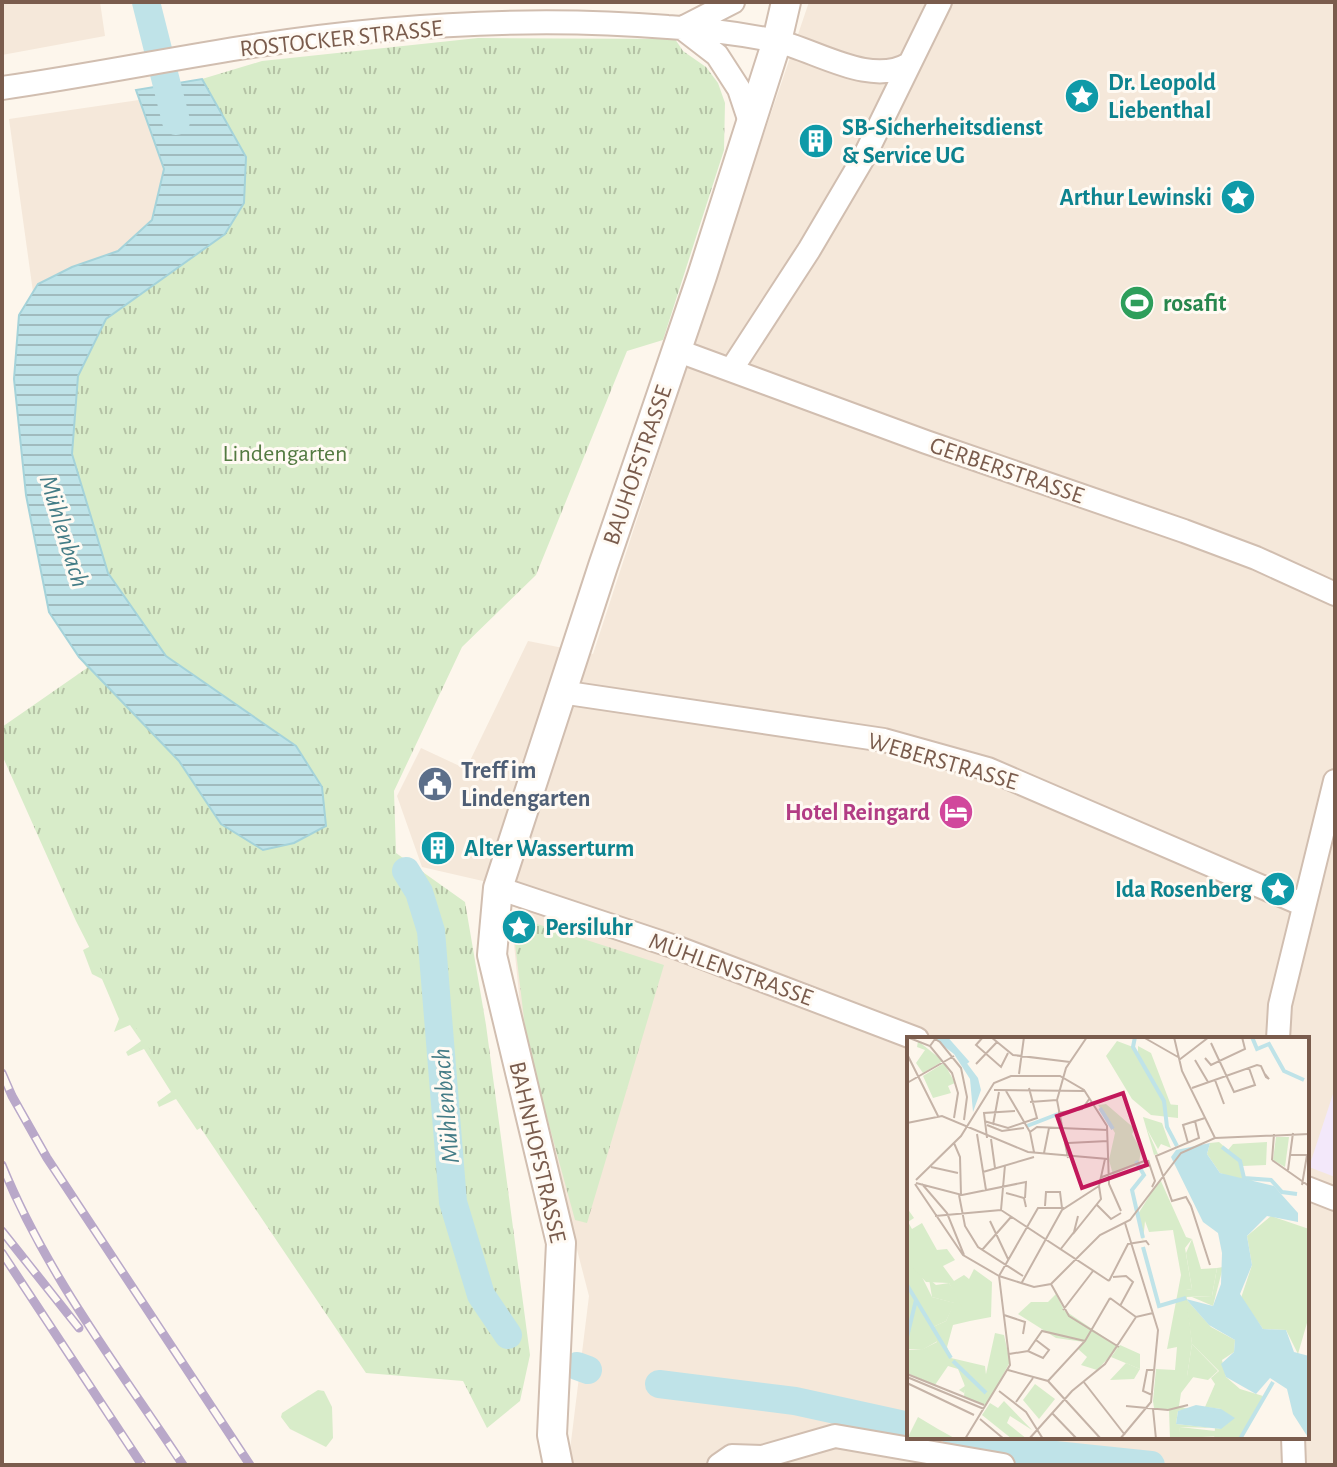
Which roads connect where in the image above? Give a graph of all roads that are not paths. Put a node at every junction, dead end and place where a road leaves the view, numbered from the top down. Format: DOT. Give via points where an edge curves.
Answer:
graph roads {
  1 [pos="733,2"];
  2 [pos="786,2"];
  3 [pos="940,2"];
  4 [pos="682,28"];
  5 [pos="777,41"];
  6 [pos="909,64"];
  7 [pos="2,88"];
  8 [pos="751,125"];
  9 [pos="676,350"];
  10 [pos="731,370"];
  11 [pos="1335,594"];
  12 [pos="561,692"];
  13 [pos="1335,781"];
  14 [pos="498,888"];
  15 [pos="1304,905"];
  16 [pos="912,1037"];
  17 [pos="1278,1037"];
  18 [pos="1309,1189"];
  19 [pos="1335,1199"];
  20 [pos="558,1465"];
  21 [pos="719,1465"];
  22 [pos="1003,1465"];
  1 -- 4 [label="street"];
  2 -- 5 [label="street, BAUHOFSTRASSE"];
  3 -- 6 [label="street"];
  4 -- 5 [label="street, ROSTOCKER STRASSE"];
  4 -- 7 [label="street, ROSTOCKER STRASSE" via="598,21 410,28 254,46"];
  4 -- 8 [label="street" via="717,55 739,89"];
  5 -- 6 [label="street, ROSTOCKER STRASSE" via="860,69 890,71"];
  5 -- 8 [label="street, BAUHOFSTRASSE"];
  6 -- 10 [label="street" via="865,155"];
  8 -- 9 [label="street, BAUHOFSTRASSE"];
  9 -- 10 [label="street, GERBERSTRASSE"];
  9 -- 12 [label="street, BAUHOFSTRASSE"];
  10 -- 11 [label="street, GERBERSTRASSE" via="1199,536"];
  12 -- 14 [label="street, BAUHOFSTRASSE"];
  12 -- 15 [label="street, WEBERSTRASSE" via="884,740 961,761"];
  13 -- 15 [label="street"];
  14 -- 16 [label="street, MÜHLENSTRASSE" via="678,948"];
  14 -- 20 [label="street, BAHNHOFSTRASSE" via="492,955 561,1243 552,1435"];
  15 -- 17 [label="street" via="1280,1005"];
  18 -- 19 [label="street"];
  21 -- 22 [label="street" via="732,1456 762,1457 835,1436"];
}
